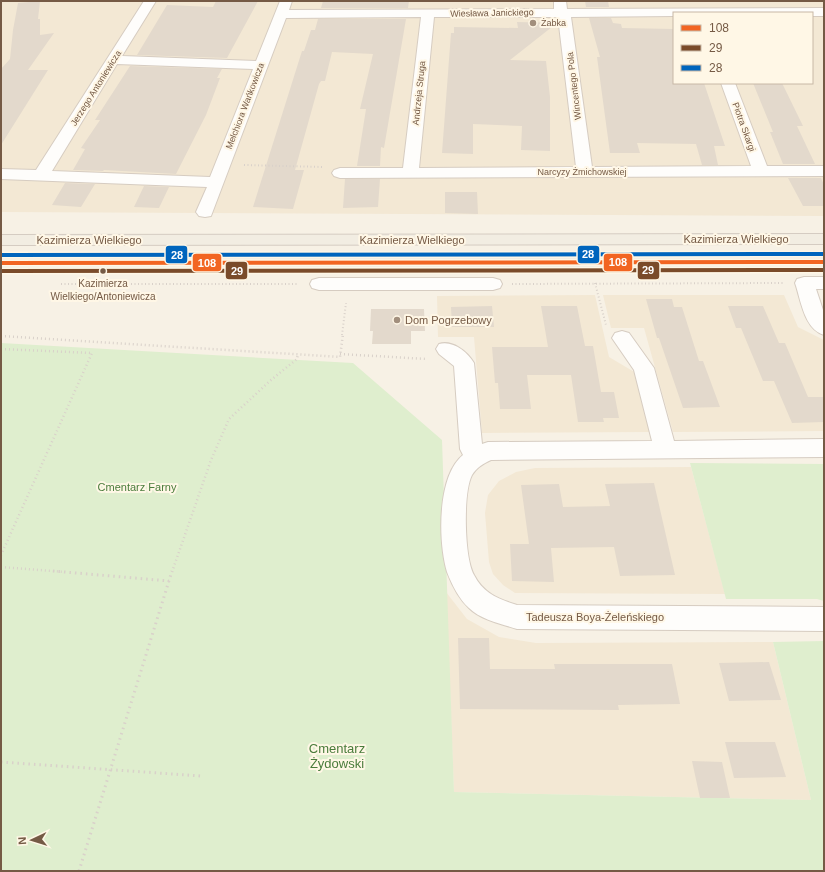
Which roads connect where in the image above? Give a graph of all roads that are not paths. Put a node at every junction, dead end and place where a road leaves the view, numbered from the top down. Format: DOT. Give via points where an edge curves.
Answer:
graph roads {
  1 [pos="150,1"];
  2 [pos="732,6"];
  3 [pos="283,7"];
  4 [pos="470,7"];
  5 [pos="561,7"];
  6 [pos="702,12"];
  7 [pos="824,12"];
  8 [pos="428,13"];
  9 [pos="113,60"];
  10 [pos="261,65"];
  11 [pos="728,84"];
  12 [pos="333,170"];
  13 [pos="824,171"];
  14 [pos="411,172"];
  15 [pos="585,172"];
  16 [pos="761,172"];
  17 [pos="1,174"];
  18 [pos="41,175"];
  19 [pos="216,182"];
  20 [pos="205,212"];
  21 [pos="824,239"];
  22 [pos="1,240"];
  23 [pos="824,262"];
  24 [pos="1,263"];
  25 [pos="824,283"];
  26 [pos="319,284"];
  27 [pos="493,284"];
  28 [pos="824,328"];
  29 [pos="614,333"];
  30 [pos="439,354"];
  31 [pos="824,448"];
  32 [pos="665,449"];
  33 [pos="476,456"];
  34 [pos="824,619"];
  1 -- 9 [label="street, Jerzego Antoniewicza"];
  2 -- 6 [label="street, Wiesława Janickiego"];
  2 -- 7 [label="street, Wiesława Janickiego"];
  3 -- 8 [label="street, Wiesława Janickiego"];
  3 -- 10 [label="street, Melchiora Wańkowicza"];
  4 -- 5 [label="street, Wiesława Janickiego"];
  4 -- 8 [label="street, Wiesława Janickiego"];
  5 -- 6 [label="street, Wiesława Janickiego"];
  5 -- 15 [label="street, Wincentego Pola" via="566,19"];
  8 -- 14 [label="street, Andrzeja Struga"];
  9 -- 10 [label="street"];
  9 -- 18 [label="street, Jerzego Antoniewicza"];
  10 -- 19 [label="street, Melchiora Wańkowicza"];
  11 -- 16 [label="street, Piotra Skargi"];
  12 -- 14 [label="street, Narcyzy Żmichowskiej"];
  13 -- 16 [label="street, Narcyzy Żmichowskiej"];
  14 -- 15 [label="street, Narcyzy Żmichowskiej"];
  15 -- 16 [label="street, Narcyzy Żmichowskiej"];
  17 -- 18 [label="street"];
  18 -- 19 [label="street"];
  19 -- 20 [label="street, Melchiora Wańkowicza"];
  21 -- 22 [label="main road, Kazimierza Wielkiego"];
  23 -- 24 [label="main road, Kazimierza Wielkiego"];
  25 -- 28 [label="street" via="804,283 809,295 809,304"];
  26 -- 27 [label="street"];
  29 -- 32 [label="street" via="644,368"];
  30 -- 33 [label="street" via="464,363 471,449"];
  31 -- 32 [label="street"];
  32 -- 33 [label="street" via="505,450 488,451"];
  33 -- 34 [label="street, Tadeusza Boya-Żeleńskiego" via="462,471 456,486 456,548 463,579 478,600 496,610 517,617"];
}
